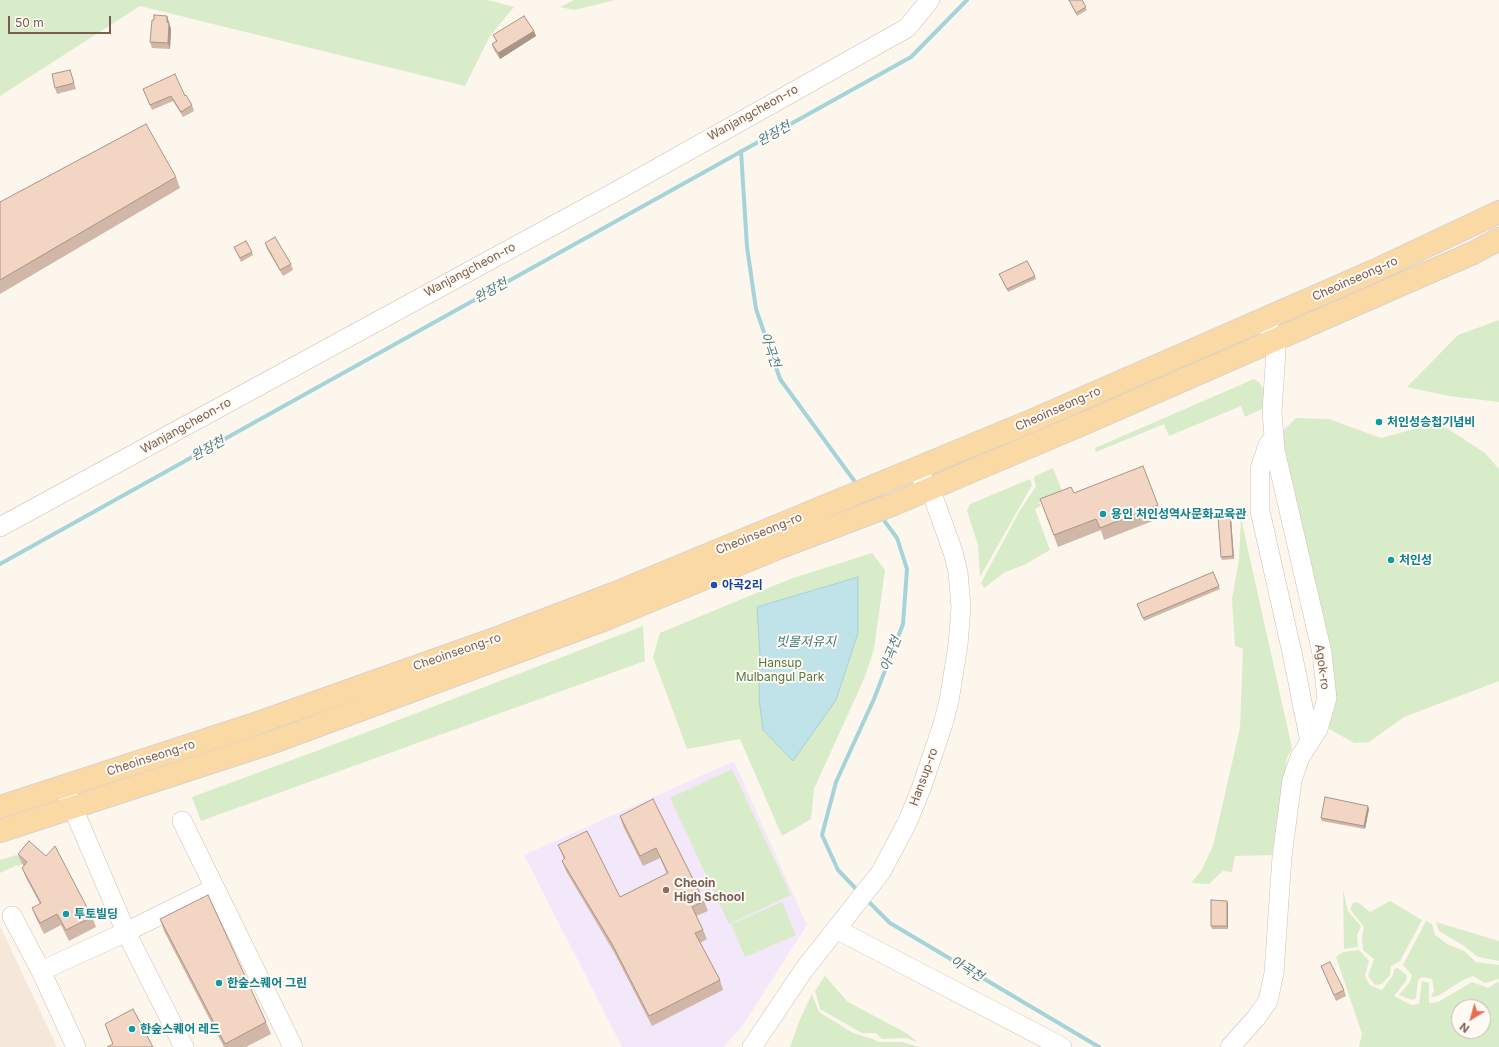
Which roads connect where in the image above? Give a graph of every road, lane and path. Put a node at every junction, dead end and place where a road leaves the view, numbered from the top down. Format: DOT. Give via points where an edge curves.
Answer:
graph roads {
  1 [pos="930,0"];
  2 [pos="1499,212"];
  3 [pos="1499,239"];
  4 [pos="1264,318"];
  5 [pos="1274,339"];
  6 [pos="1274,438"];
  7 [pos="915,470"];
  8 [pos="930,488"];
  9 [pos="0,527"];
  10 [pos="1310,742"];
  11 [pos="64,787"];
  12 [pos="0,807"];
  13 [pos="74,808"];
  14 [pos="182,821"];
  15 [pos="0,831"];
  16 [pos="215,888"];
  17 [pos="12,916"];
  18 [pos="836,929"];
  19 [pos="126,932"];
  20 [pos="41,971"];
  21 [pos="76,1047"];
  22 [pos="184,1047"];
  23 [pos="293,1047"];
  24 [pos="752,1047"];
  25 [pos="1062,1047"];
  26 [pos="1230,1047"];
  1 -- 9 [label="street, Wanjangcheon-ro" via="907,28 613,193"];
  2 -- 4 [label="main road, Cheoinseong-ro" via="1374,271"];
  3 -- 5 [label="main road, Cheoinseong-ro" via="1473,253"];
  4 -- 5 [label="street, Agok-ro"];
  4 -- 7 [label="main road, Cheoinseong-ro"];
  5 -- 6 [label="street, Agok-ro"];
  5 -- 8 [label="main road, Cheoinseong-ro"];
  6 -- 10 [label="street" via="1268,445 1260,469 1260,511"];
  6 -- 10 [label="street, Agok-ro" via="1322,653 1327,698 1318,728"];
  7 -- 8 [label="street, Hansup-ro"];
  7 -- 11 [label="main road, Cheoinseong-ro" via="613,594 500,637 252,725"];
  8 -- 13 [label="main road, Cheoinseong-ro" via="606,618 276,741"];
  8 -- 18 [label="street, Hansup-ro" via="958,572 961,606 955,670 943,724 914,806 892,853 871,886"];
  10 -- 26 [label="street, Agok-ro" via="1300,757 1287,807 1274,973 1268,1000"];
  11 -- 12 [label="main road, Cheoinseong-ro"];
  11 -- 13 [label="street"];
  13 -- 15 [label="main road, Cheoinseong-ro"];
  13 -- 19 [label="street"];
  14 -- 16 [label="street"];
  16 -- 19 [label="street"];
  16 -- 23 [label="street"];
  17 -- 20 [label="street"];
  18 -- 24 [label="street, Hansup-ro" via="803,971"];
  18 -- 25 [label="street"];
  19 -- 20 [label="street"];
  19 -- 22 [label="street"];
  20 -- 21 [label="street"];
}
